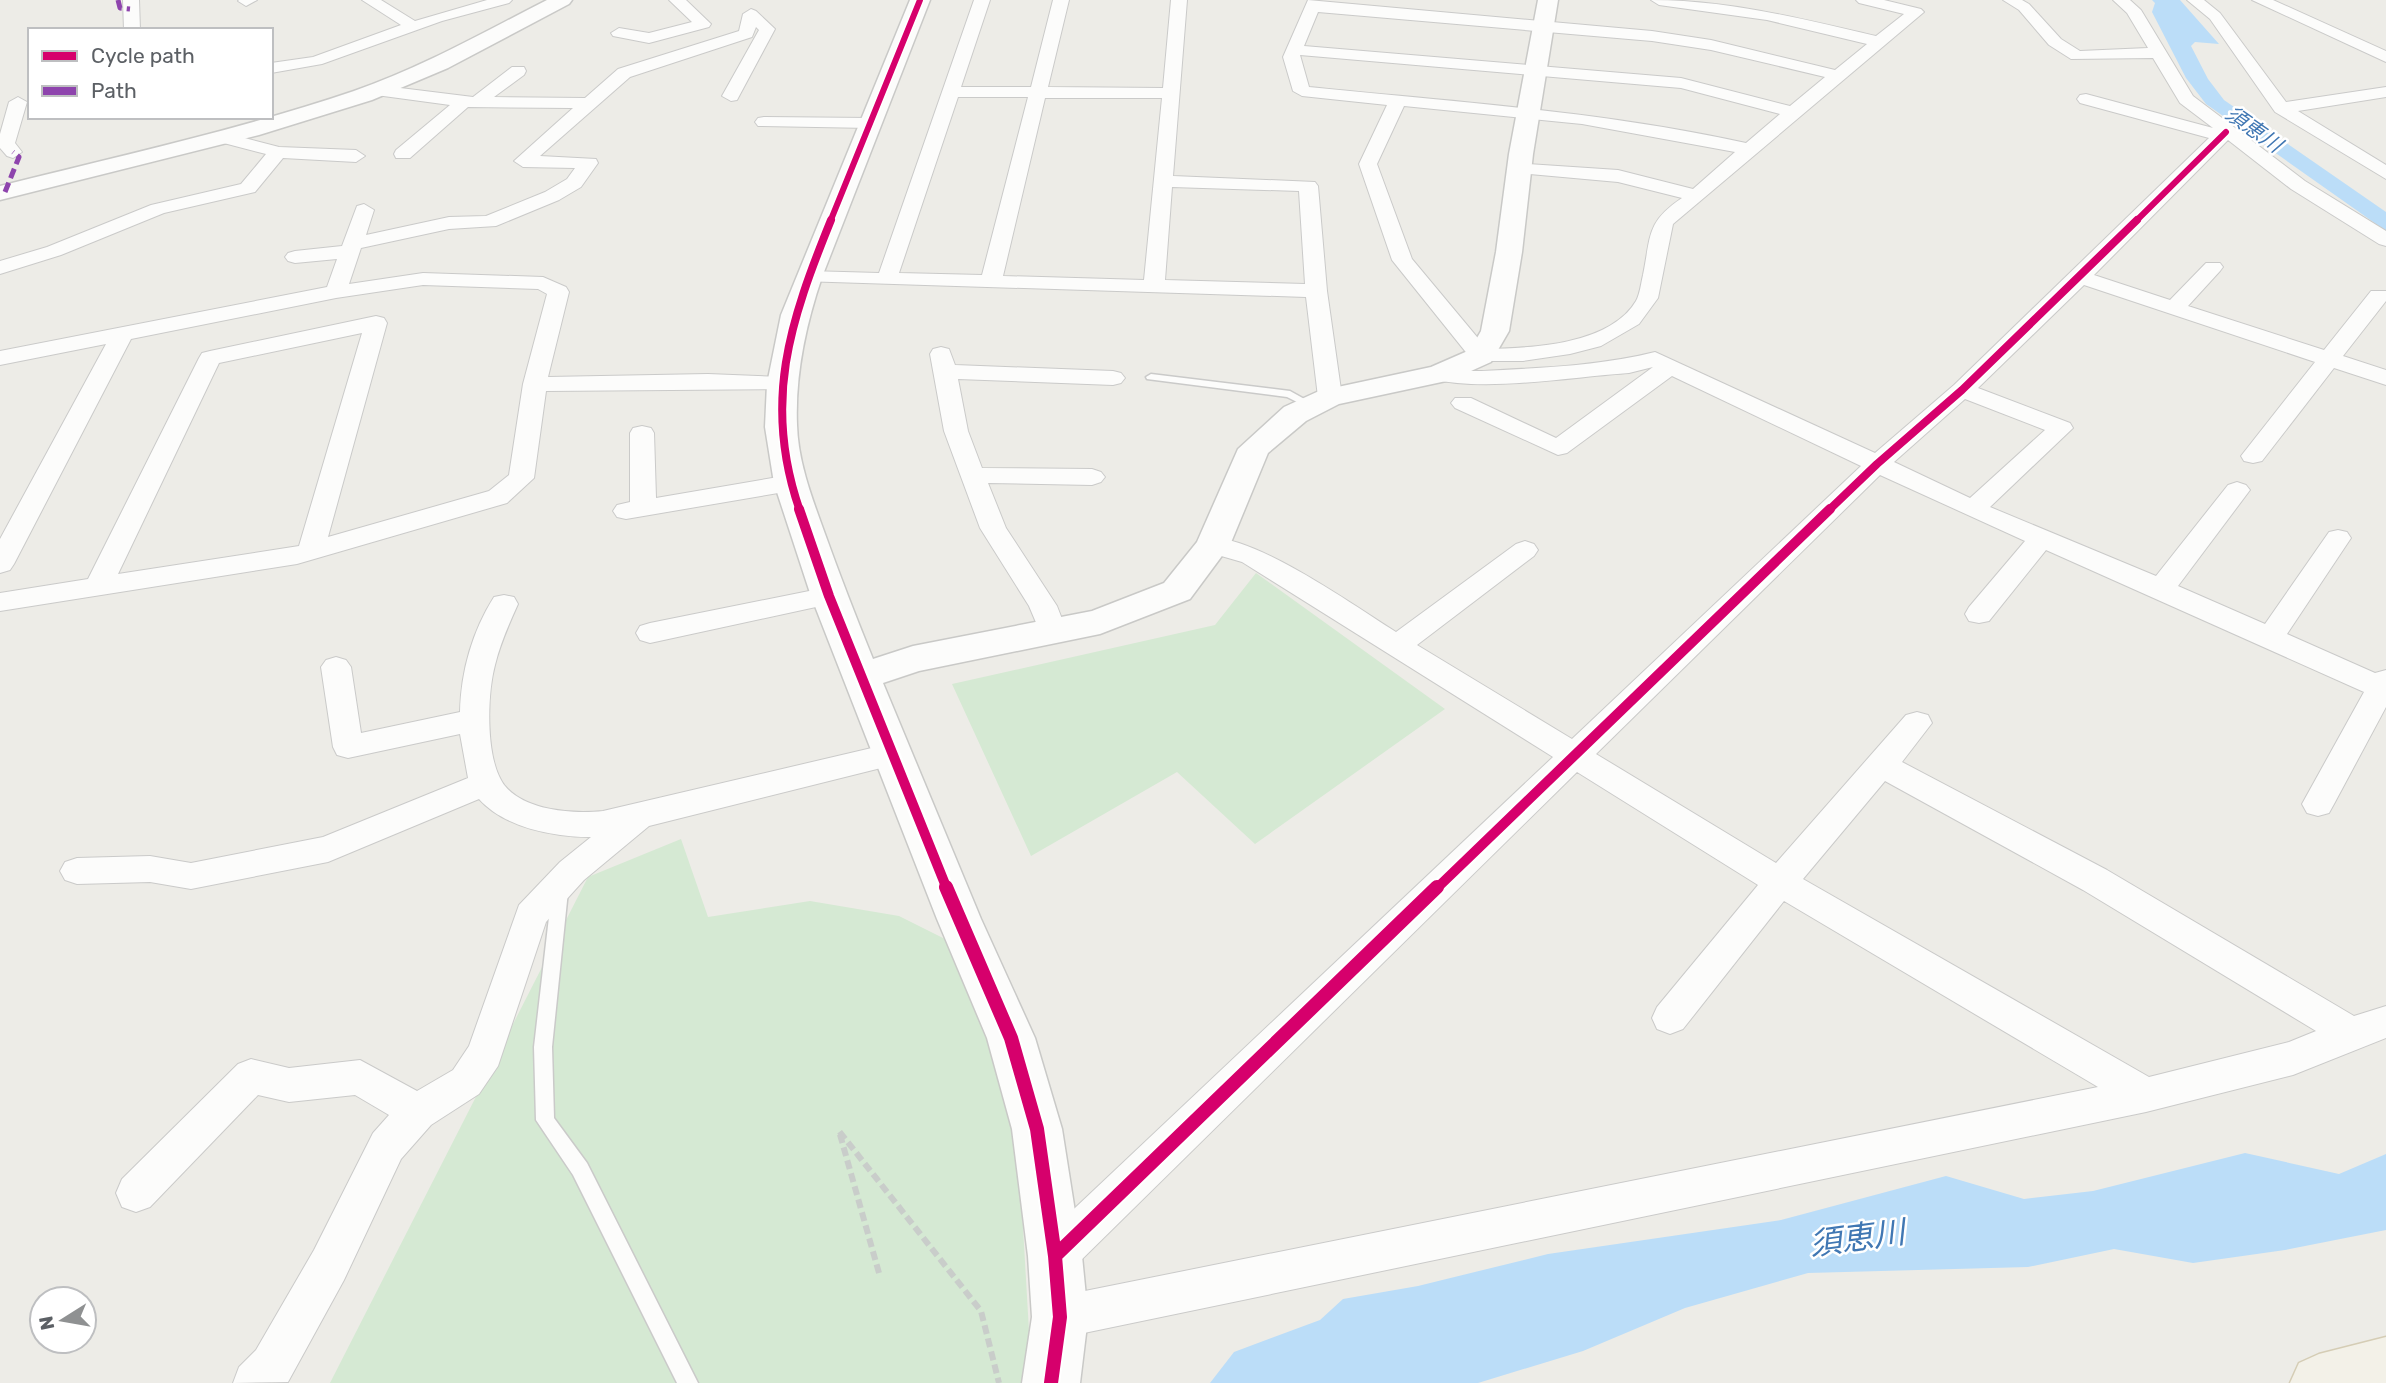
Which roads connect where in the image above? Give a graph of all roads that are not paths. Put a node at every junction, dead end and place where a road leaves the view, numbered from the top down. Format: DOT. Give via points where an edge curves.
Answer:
graph roads {
  1 [pos="131,0"];
  2 [pos="370,0"];
  3 [pos="504,0"];
  4 [pos="562,0"];
  5 [pos="677,0"];
  6 [pos="737,0"];
  7 [pos="920,0"];
  8 [pos="982,0"];
  9 [pos="1061,0"];
  10 [pos="1179,0"];
  11 [pos="1548,0"];
  12 [pos="1659,0"];
  13 [pos="1864,0"];
  14 [pos="2011,0"];
  15 [pos="2121,0"];
  16 [pos="2195,0"];
  17 [pos="2260,0"];
  18 [pos="1315,4"];
  19 [pos="751,14"];
  20 [pos="413,26"];
  21 [pos="1543,27"];
  22 [pos="133,28"];
  23 [pos="619,33"];
  24 [pos="1880,42"];
  25 [pos="1294,50"];
  26 [pos="2158,54"];
  27 [pos="2386,57"];
  28 [pos="273,68"];
  29 [pos="1536,69"];
  30 [pos="518,71"];
  31 [pos="1840,76"];
  32 [pos="376,90"];
  33 [pos="951,92"];
  34 [pos="1038,92"];
  35 [pos="2386,92"];
  36 [pos="1171,93"];
  37 [pos="731,96"];
  38 [pos="2086,99"];
  39 [pos="16,101"];
  40 [pos="470,102"];
  41 [pos="1397,102"];
  42 [pos="589,103"];
  43 [pos="2281,108"];
  44 [pos="1528,112"];
  45 [pos="1792,112"];
  46 [pos="870,123"];
  47 [pos="4,129"];
  48 [pos="2223,134"];
  49 [pos="222,137"];
  50 [pos="755,139"];
  51 [pos="1748,149"];
  52 [pos="13,152"];
  53 [pos="278,152"];
  54 [pos="403,154"];
  55 [pos="356,156"];
  56 [pos="1518,167"];
  57 [pos="2386,173"];
  58 [pos="1163,181"];
  59 [pos="2,194"];
  60 [pos="1698,196"];
  61 [pos="364,210"];
  62 [pos="2386,240"];
  63 [pos="351,248"];
  64 [pos="295,257"];
  65 [pos="2213,267"];
  66 [pos="0,268"];
  67 [pos="808,277"];
  68 [pos="2080,278"];
  69 [pos="887,279"];
  70 [pos="991,282"];
  71 [pos="1154,286"];
  72 [pos="1316,291"];
  73 [pos="336,292"];
  74 [pos="2379,296"];
  75 [pos="2174,308"];
  76 [pos="123,332"];
  77 [pos="1481,355"];
  78 [pos="0,358"];
  79 [pos="2331,359"];
  80 [pos="1670,366"];
  81 [pos="1440,374"];
  82 [pos="1151,377"];
  83 [pos="1113,378"];
  84 [pos="2386,378"];
  85 [pos="535,384"];
  86 [pos="782,384"];
  87 [pos="1962,390"];
  88 [pos="1321,402"];
  89 [pos="1463,403"];
  90 [pos="642,433"];
  91 [pos="2253,456"];
  92 [pos="1877,464"];
  93 [pos="974,475"];
  94 [pos="1092,477"];
  95 [pos="790,483"];
  96 [pos="2237,490"];
  97 [pos="1973,509"];
  98 [pos="2338,538"];
  99 [pos="2041,539"];
  100 [pos="1213,545"];
  101 [pos="1525,550"];
  102 [pos="311,551"];
  103 [pos="0,564"];
  104 [pos="98,587"];
  105 [pos="2161,589"];
  106 [pos="829,596"];
  107 [pos="0,602"];
  108 [pos="504,604"];
  109 [pos="1979,614"];
  110 [pos="1053,632"];
  111 [pos="650,633"];
  112 [pos="2269,640"];
  113 [pos="1396,646"];
  114 [pos="337,667"];
  115 [pos="864,676"];
  116 [pos="2384,686"];
  117 [pos="475,720"];
  118 [pos="1917,723"];
  119 [pos="893,754"];
  120 [pos="1575,755"];
  121 [pos="1881,765"];
  122 [pos="487,783"];
  123 [pos="2318,804"];
  124 [pos="639,817"];
  125 [pos="77,871"];
  126 [pos="1780,881"];
  127 [pos="560,882"];
  128 [pos="1670,1018"];
  129 [pos="2368,1028"];
  130 [pos="2146,1095"];
  131 [pos="417,1112"];
  132 [pos="136,1193"];
  133 [pos="1055,1256"];
  134 [pos="1060,1317"];
  135 [pos="2386,1366"];
  136 [pos="255,1383"];
  137 [pos="688,1383"];
  138 [pos="1052,1383"];
  139 [pos="2319,1383"];
  1 -- 22 [label="street"];
  2 -- 20 [label="street"];
  3 -- 20 [label="street"];
  4 -- 32 [label="street" via="440,63"];
  5 -- 23 [label="street" via="703,24 649,38"];
  6 -- 19 [label="street"];
  7 -- 46 [label="street"];
  8 -- 33 [label="street"];
  9 -- 34 [label="street"];
  10 -- 36 [label="street"];
  11 -- 21 [label="street"];
  12 -- 24 [label="street" via="1767,15"];
  13 -- 24 [label="street" via="1916,12"];
  14 -- 26 [label="street" via="2077,57"];
  15 -- 26 [label="street" via="2133,9"];
  16 -- 43 [label="street" via="2215,16"];
  17 -- 27 [label="street"];
  18 -- 21 [label="street"];
  18 -- 25 [label="street"];
  19 -- 37 [label="street" via="768,29"];
  19 -- 42 [label="street" via="746,34 624,73"];
  20 -- 28 [label="street" via="351,51"];
  21 -- 29 [label="street"];
  21 -- 31 [label="street" via="1711,45"];
  24 -- 31 [label="street"];
  25 -- 29 [label="street"];
  25 -- 41 [label="street" via="1291,57 1302,90"];
  26 -- 48 [label="street" via="2186,99"];
  29 -- 44 [label="street"];
  29 -- 45 [label="street" via="1681,83"];
  30 -- 40 [label="street"];
  31 -- 45 [label="street"];
  32 -- 40 [label="street"];
  32 -- 49 [label="street"];
  33 -- 34 [label="street"];
  33 -- 69 [label="street"];
  34 -- 36 [label="street"];
  34 -- 70 [label="street"];
  35 -- 43 [label="street"];
  36 -- 58 [label="street"];
  38 -- 48 [label="street"];
  39 -- 47 [label="street"];
  40 -- 42 [label="street"];
  40 -- 54 [label="street"];
  41 -- 44 [label="street"];
  41 -- 77 [label="street" via="1368,164 1402,260"];
  42 -- 63 [label="street" via="523,161 589,163 563,190 489,222 449,223"];
  43 -- 57 [label="street"];
  44 -- 51 [label="street" via="1693,135"];
  44 -- 56 [label="street"];
  45 -- 51 [label="street"];
  46 -- 50 [label="street" via="766,118"];
  46 -- 67 [label="street"];
  47 -- 52 [label="street" via="6,144"];
  48 -- 62 [label="street"];
  48 -- 68 [label="street"];
  49 -- 53 [label="street"];
  49 -- 59 [label="street"];
  51 -- 60 [label="street"];
  53 -- 55 [label="street"];
  53 -- 66 [label="street" via="248,188 158,209"];
  56 -- 60 [label="street" via="1618,176"];
  56 -- 77 [label="street" via="1495,331"];
  58 -- 71 [label="street"];
  58 -- 72 [label="street" via="1308,186"];
  60 -- 77 [label="street" via="1669,215 1662,226 1646,303 1623,326 1566,349 1518,356"];
  61 -- 63 [label="street"];
  63 -- 64 [label="street"];
  63 -- 73 [label="street"];
  65 -- 75 [label="street"];
  67 -- 69 [label="street"];
  67 -- 86 [label="street" via="795,315"];
  68 -- 75 [label="street"];
  68 -- 87 [label="street"];
  69 -- 70 [label="street"];
  70 -- 71 [label="street"];
  71 -- 72 [label="street"];
  72 -- 88 [label="street"];
  73 -- 76 [label="street"];
  73 -- 85 [label="street" via="423,279 543,283 558,292"];
  74 -- 79 [label="street"];
  75 -- 79 [label="street"];
  76 -- 78 [label="street"];
  76 -- 103 [label="street"];
  77 -- 81 [label="street"];
  79 -- 84 [label="street"];
  79 -- 91 [label="street"];
  80 -- 81 [label="street" via="1655,359 1629,366 1477,378"];
  80 -- 89 [label="street" via="1558,448"];
  80 -- 92 [label="street"];
  81 -- 88 [label="street"];
  82 -- 88 [label="lane"];
  83 -- 93 [label="street" via="943,363 956,431"];
  85 -- 86 [label="street"];
  85 -- 102 [label="street" via="520,478 498,497"];
  86 -- 95 [label="street" via="781,427"];
  87 -- 92 [label="street"];
  87 -- 97 [label="street" via="2061,428"];
  88 -- 100 [label="street" via="1295,414 1254,449"];
  90 -- 95 [label="street" via="634,509"];
  92 -- 97 [label="street"];
  92 -- 120 [label="street"];
  93 -- 94 [label="street"];
  93 -- 110 [label="street" via="993,528"];
  95 -- 106 [label="street"];
  96 -- 105 [label="street"];
  97 -- 99 [label="street"];
  98 -- 112 [label="street"];
  99 -- 105 [label="street"];
  99 -- 109 [label="street"];
  100 -- 110 [label="street" via="1177,591 1100,622"];
  100 -- 113 [label="street" via="1252,556"];
  101 -- 113 [label="street"];
  102 -- 104 [label="street"];
  102 -- 104 [label="street" via="376,323 209,358"];
  104 -- 107 [label="street"];
  105 -- 112 [label="street"];
  106 -- 111 [label="street"];
  106 -- 115 [label="street"];
  108 -- 117 [label="street" via="478,671"];
  110 -- 115 [label="street" via="913,659"];
  112 -- 116 [label="street"];
  113 -- 120 [label="street"];
  114 -- 117 [label="street" via="348,747"];
  115 -- 119 [label="street"];
  116 -- 123 [label="street"];
  117 -- 122 [label="street" via="479,765"];
  118 -- 121 [label="street"];
  119 -- 124 [label="street"];
  119 -- 133 [label="street" via="1011,1038 1037,1129"];
  120 -- 126 [label="street"];
  120 -- 133 [label="street"];
  121 -- 126 [label="street"];
  121 -- 129 [label="street"];
  122 -- 124 [label="street" via="517,811 552,821 598,824"];
  122 -- 125 [label="street" via="328,849 191,876 150,869"];
  124 -- 127 [label="street"];
  126 -- 128 [label="street"];
  126 -- 130 [label="street"];
  127 -- 131 [label="street" via="530,915 485,1054 466,1082"];
  127 -- 137 [label="lane" via="543,1047 545,1120 580,1169"];
  129 -- 130 [label="street" via="2293,1058"];
  130 -- 134 [label="street"];
  131 -- 132 [label="street" via="360,1077 289,1086 251,1076"];
  131 -- 136 [label="street" via="387,1146 329,1265 272,1366"];
  133 -- 134 [label="street"];
  134 -- 138 [label="street"];
  135 -- 139 [label="main road"];
}
